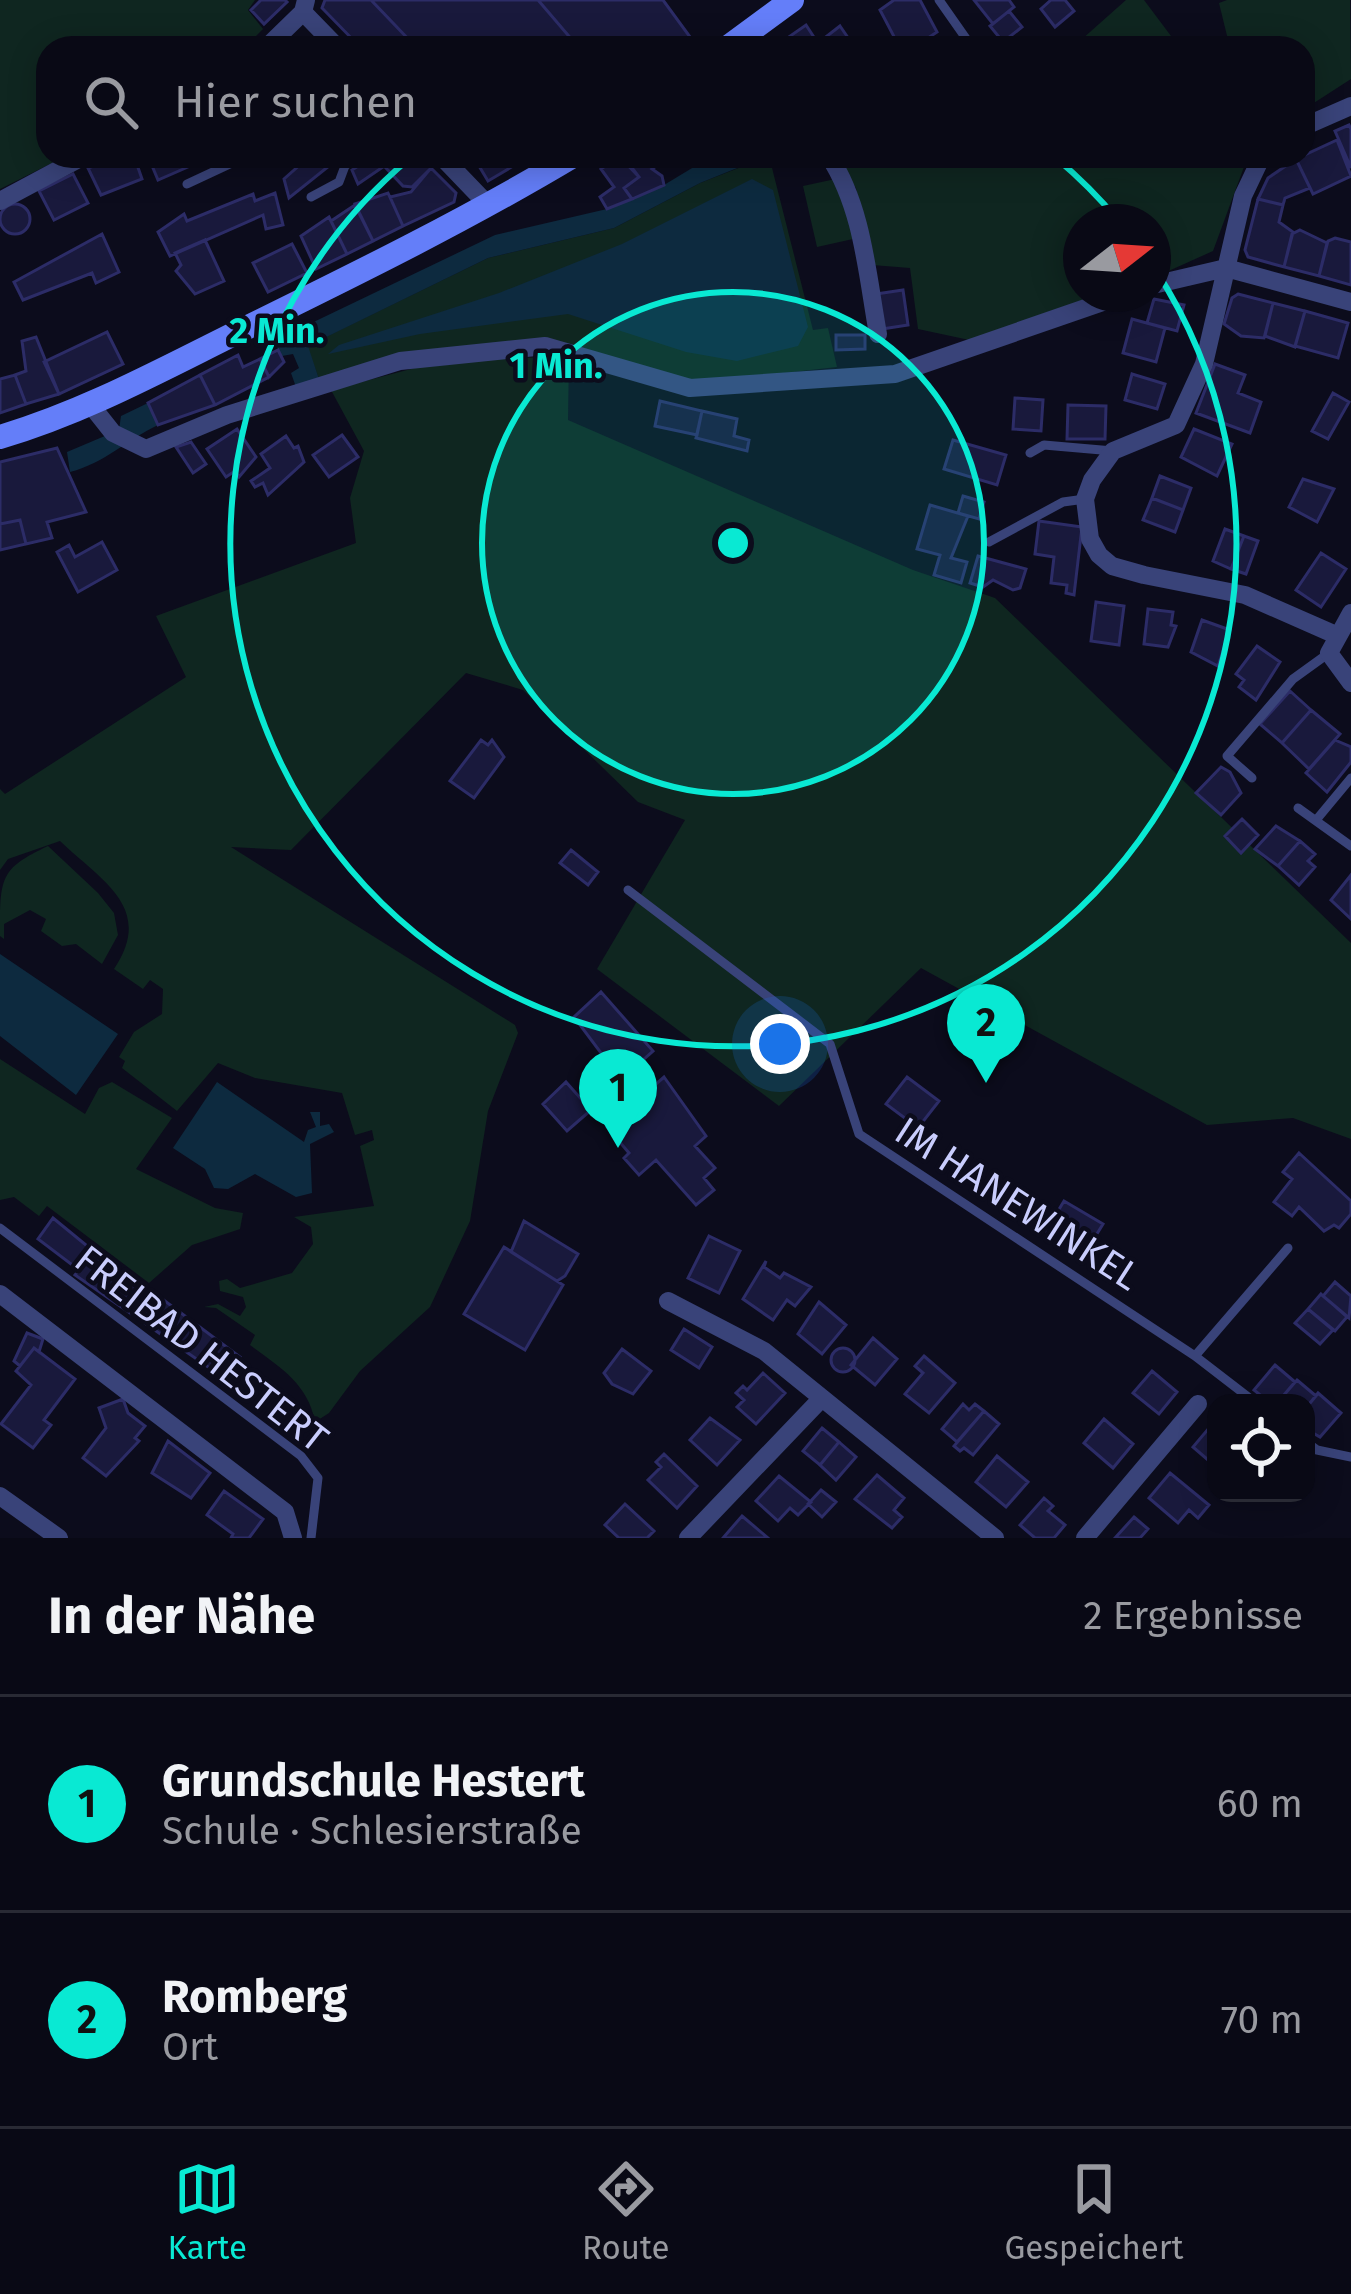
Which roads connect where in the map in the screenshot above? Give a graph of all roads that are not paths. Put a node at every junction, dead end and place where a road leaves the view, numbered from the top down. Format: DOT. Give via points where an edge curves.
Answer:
graph roads {
  1 [pos="791,0"];
  2 [pos="939,0"];
  3 [pos="305,6"];
  4 [pos="277,36"];
  5 [pos="329,36"];
  6 [pos="752,36"];
  7 [pos="964,36"];
  8 [pos="1351,106"];
  9 [pos="1315,122"];
  10 [pos="62,168"];
  11 [pos="221,168"];
  12 [pos="344,168"];
  13 [pos="452,168"];
  14 [pos="553,168"];
  15 [pos="837,168"];
  16 [pos="1256,168"];
  17 [pos="187,184"];
  18 [pos="311,196"];
  19 [pos="0,201"];
  20 [pos="489,206"];
  21 [pos="1226,268"];
  22 [pos="1171,282"];
  23 [pos="1351,302"];
  24 [pos="1074,312"];
  25 [pos="878,334"];
  26 [pos="90,404"];
  27 [pos="0,437"];
  28 [pos="1113,451"];
  29 [pos="1030,454"];
  30 [pos="1085,499"];
  31 [pos="988,542"];
  32 [pos="1351,613"];
  33 [pos="1332,644"];
  34 [pos="1351,683"];
  35 [pos="1252,778"];
  36 [pos="1351,778"];
  37 [pos="1298,808"];
  38 [pos="1317,819"];
  39 [pos="1351,846"];
  40 [pos="628,890"];
  41 [pos="0,1228"];
  42 [pos="1288,1248"];
  43 [pos="0,1294"];
  44 [pos="668,1301"];
  45 [pos="1195,1356"];
  46 [pos="1244,1394"];
  47 [pos="822,1397"];
  48 [pos="1198,1404"];
  49 [pos="1315,1449"];
  50 [pos="1351,1457"];
  51 [pos="0,1496"];
  52 [pos="59,1538"];
  53 [pos="293,1538"];
  54 [pos="311,1538"];
  55 [pos="688,1538"];
  56 [pos="995,1538"];
  57 [pos="1085,1538"];
  1 -- 6 [label="main road"];
  2 -- 7 [label="lane"];
  3 -- 4 [label="street"];
  3 -- 5 [label="street"];
  8 -- 9 [label="street"];
  10 -- 19 [label="street"];
  11 -- 17 [label="lane"];
  12 -- 18 [label="lane" via="339,182"];
  13 -- 20 [label="street"];
  14 -- 20 [label="main road"];
  15 -- 25 [label="street" via="858,224"];
  16 -- 21 [label="street"];
  20 -- 26 [label="main road"];
  21 -- 22 [label="street"];
  21 -- 23 [label="street"];
  21 -- 28 [label="street" via="1204,364 1176,425"];
  24 -- 26 [label="street" via="895,374 690,388 545,346 400,361 146,449"];
  26 -- 27 [label="main road"];
  28 -- 29 [label="lane" via="1044,445"];
  28 -- 30 [label="street"];
  30 -- 31 [label="lane" via="1063,502"];
  30 -- 33 [label="street" via="1090,539 1112,566 1245,595"];
  32 -- 33 [label="street"];
  33 -- 34 [label="street"];
  33 -- 35 [label="lane" via="1227,757"];
  36 -- 38 [label="lane"];
  37 -- 38 [label="lane"];
  38 -- 39 [label="lane"];
  40 -- 45 [label="lane, IM HANEWINKEL" via="830,1044 859,1134"];
  41 -- 54 [label="lane, FREIBAD HESTERT" via="301,1456 318,1478"];
  42 -- 45 [label="lane"];
  43 -- 53 [label="street" via="285,1512"];
  44 -- 47 [label="street" via="764,1351"];
  45 -- 46 [label="lane, IM HANEWINKEL"];
  47 -- 55 [label="street"];
  47 -- 56 [label="street"];
  48 -- 57 [label="street"];
  49 -- 50 [label="lane"];
  51 -- 52 [label="street"];
}
